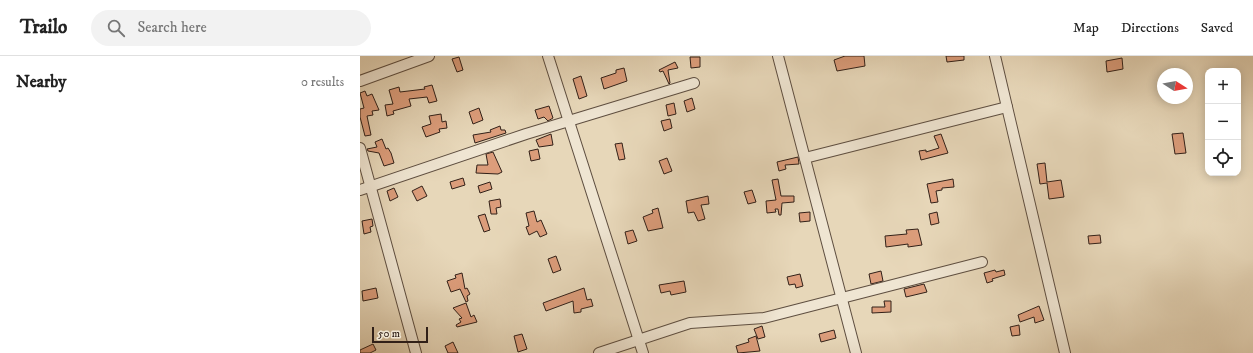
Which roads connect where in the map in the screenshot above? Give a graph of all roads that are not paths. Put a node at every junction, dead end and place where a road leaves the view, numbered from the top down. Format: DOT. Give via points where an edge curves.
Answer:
graph roads {
  1 [pos="429,56"];
  2 [pos="548,56"];
  3 [pos="778,56"];
  4 [pos="995,56"];
  5 [pos="360,81"];
  6 [pos="694,83"];
  7 [pos="1007,107"];
  8 [pos="570,121"];
  9 [pos="360,148"];
  10 [pos="804,158"];
  11 [pos="372,186"];
  12 [pos="360,190"];
  13 [pos="982,262"];
  14 [pos="841,298"];
  15 [pos="640,340"];
  16 [pos="416,353"];
  17 [pos="600,353"];
  18 [pos="643,353"];
  19 [pos="856,353"];
  20 [pos="1065,353"];
  1 -- 5 [label="street"];
  2 -- 8 [label="street"];
  3 -- 10 [label="street"];
  4 -- 7 [label="street"];
  6 -- 8 [label="street"];
  7 -- 10 [label="street"];
  7 -- 20 [label="street"];
  8 -- 11 [label="street"];
  8 -- 15 [label="street"];
  9 -- 11 [label="street"];
  10 -- 14 [label="street"];
  11 -- 12 [label="street"];
  11 -- 16 [label="street"];
  13 -- 14 [label="street"];
  14 -- 15 [label="street" via="764,318 690,324"];
  14 -- 19 [label="street"];
  15 -- 17 [label="street"];
  15 -- 18 [label="street"];
}
